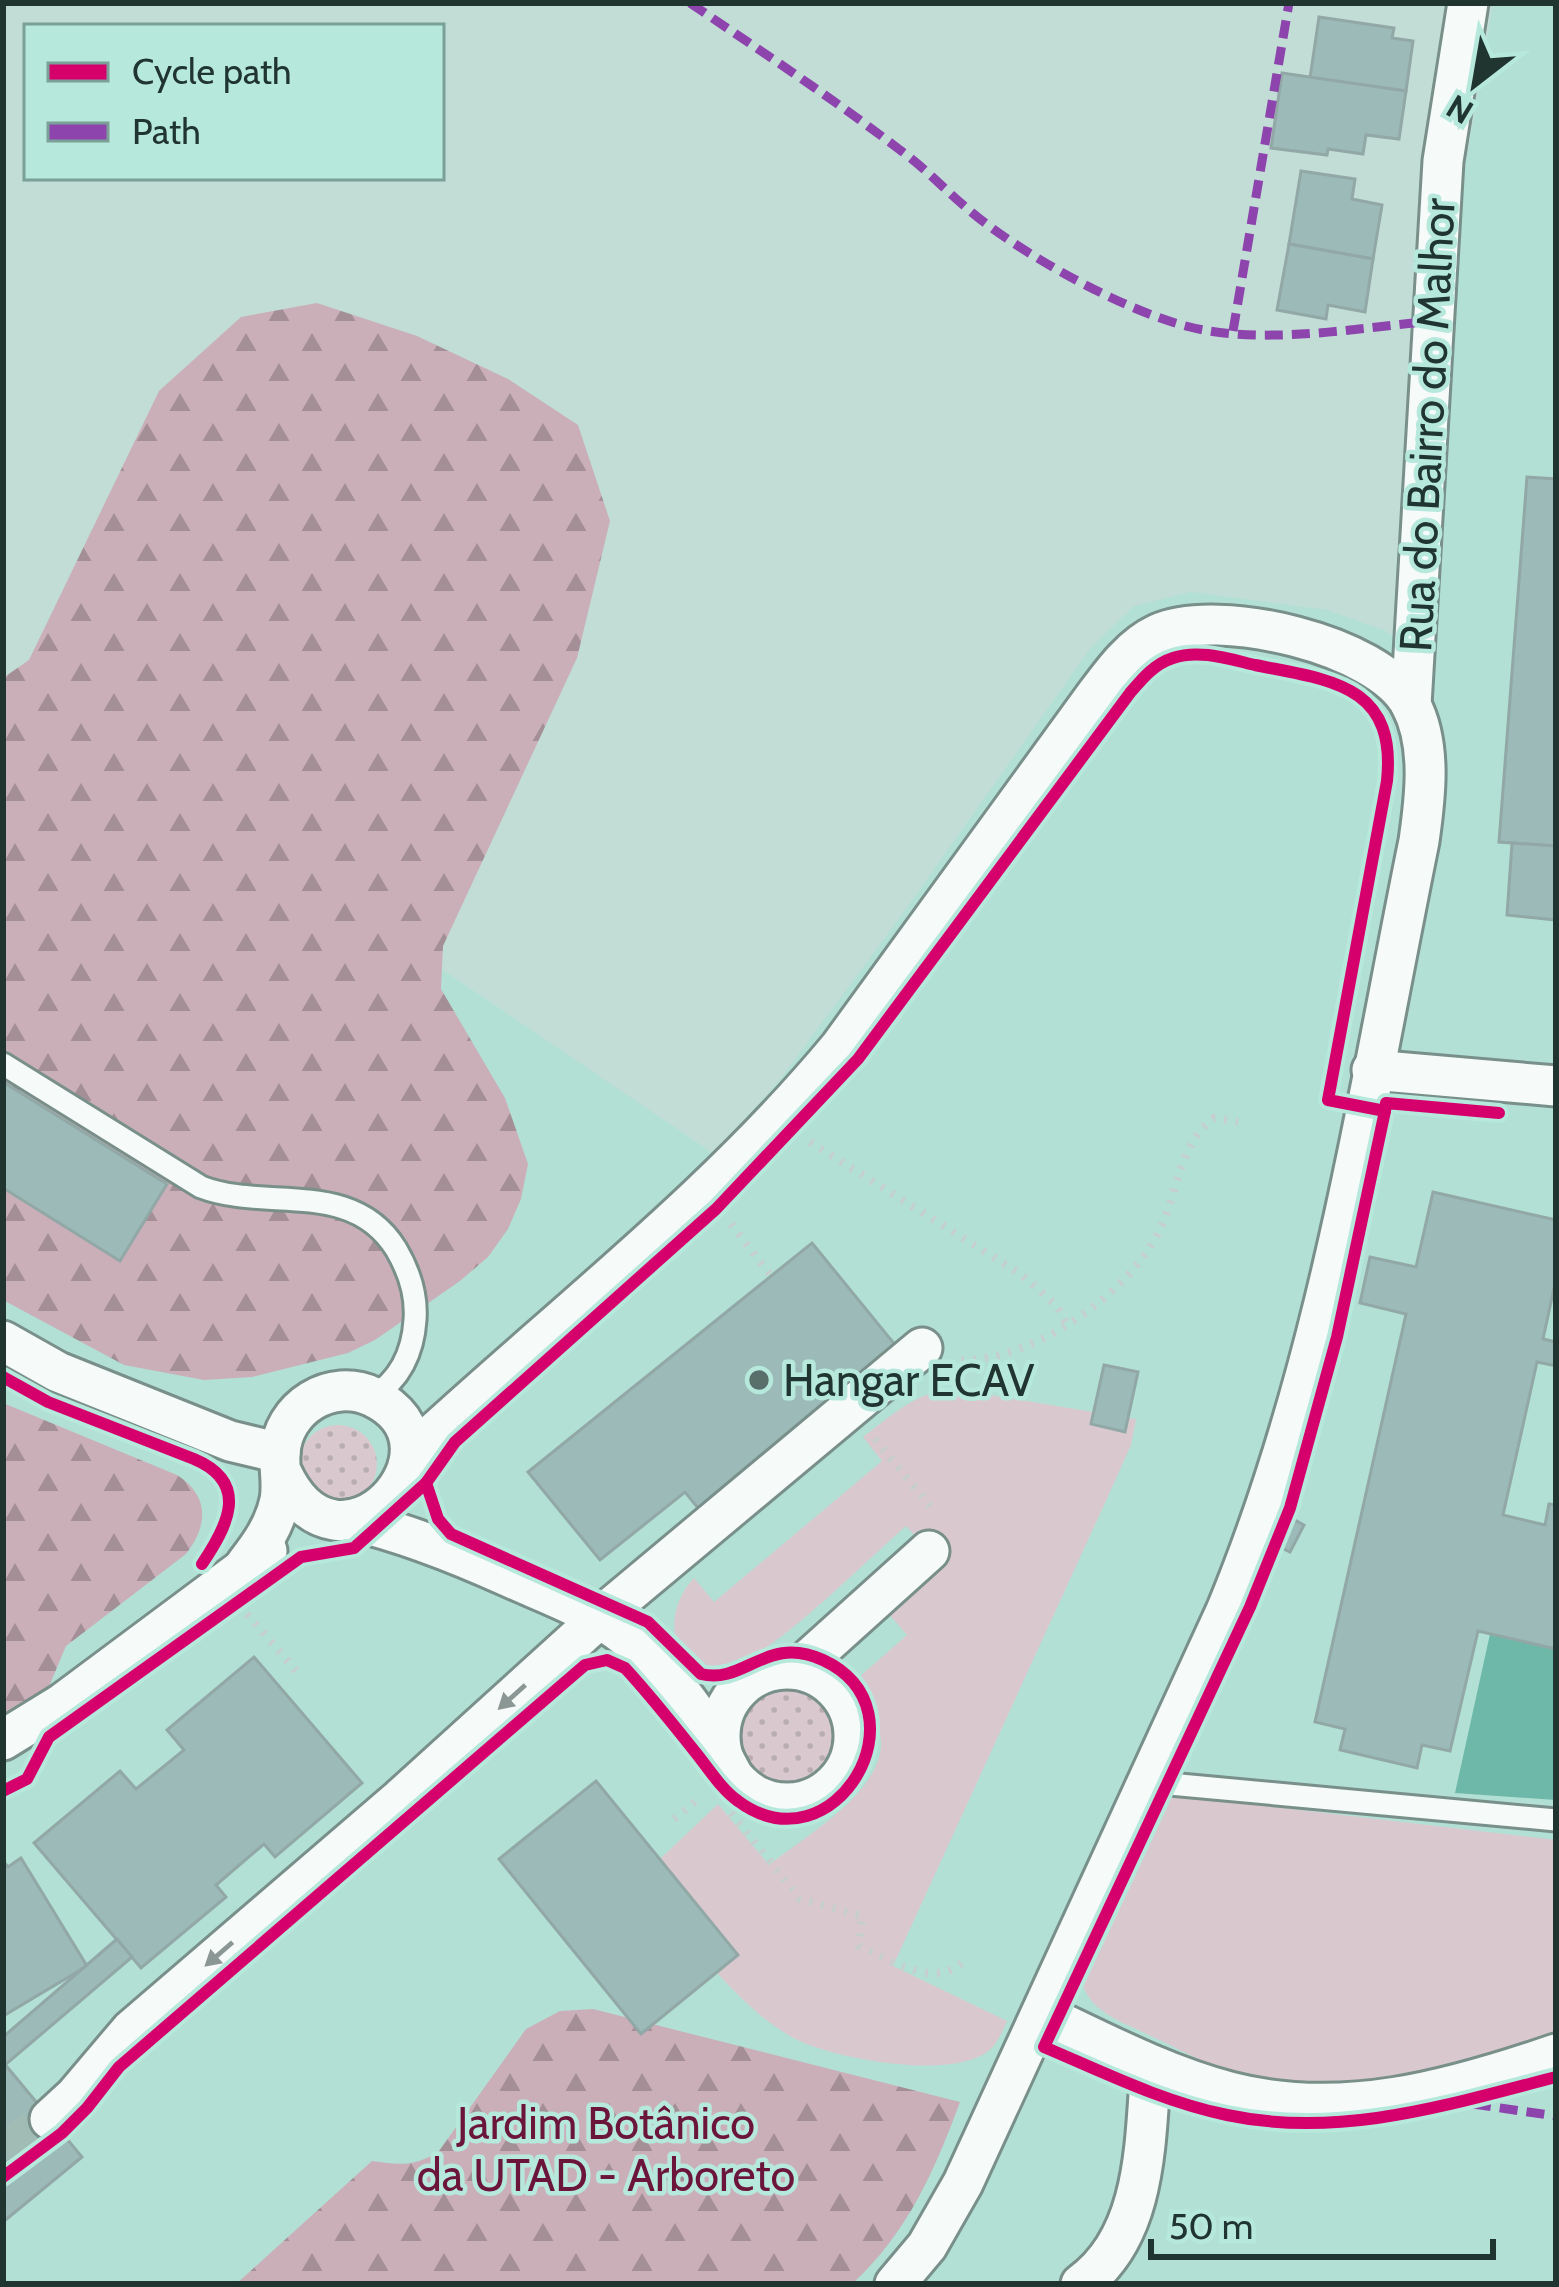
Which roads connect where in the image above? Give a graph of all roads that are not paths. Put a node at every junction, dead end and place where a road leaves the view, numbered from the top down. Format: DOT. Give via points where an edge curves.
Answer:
graph roads {
  1 [pos="1468,3"];
  2 [pos="1411,705"];
  3 [pos="3,1064"];
  4 [pos="1372,1070"];
  5 [pos="1556,1086"];
  6 [pos="3,1341"];
  7 [pos="922,1348"];
  8 [pos="471,1400"];
  9 [pos="381,1403"];
  10 [pos="298,1410"];
  11 [pos="210,1433"];
  12 [pos="281,1463"];
  13 [pos="406,1473"];
  14 [pos="340,1519"];
  15 [pos="933,1533"];
  16 [pos="459,1554"];
  17 [pos="249,1579"];
  18 [pos="599,1618"];
  19 [pos="798,1669"];
  20 [pos="754,1676"];
  21 [pos="678,1689"];
  22 [pos="3,1740"];
  23 [pos="1148,1782"];
  24 [pos="723,1789"];
  25 [pos="1556,1820"];
  26 [pos="1043,2014"];
  27 [pos="1556,2054"];
  28 [pos="1151,2065"];
  29 [pos="50,2119"];
  30 [pos="895,2284"];
  31 [pos="1081,2284"];
  1 -- 2 [label="street, Rua do Bairro do Malhor" via="1443,161"];
  2 -- 4 [label="street, Rua do Bairro do Malhor" via="1424,806"];
  2 -- 8 [label="street" via="1372,665 1308,641 1221,625 1158,634 1133,650 797,1098 693,1204"];
  3 -- 9 [label="lane" via="201,1187 333,1203 388,1236 412,1283 414,1336"];
  4 -- 5 [label="street"];
  4 -- 23 [label="street, Rua do Bairro do Malhor" via="1327,1297 1279,1472"];
  6 -- 11 [label="street"];
  7 -- 18 [label="street"];
  8 -- 9 [label="street" via="413,1413"];
  8 -- 13 [label="street"];
  9 -- 10 [label="street" via="333,1391"];
  9 -- 13 [label="street" via="409,1443"];
  10 -- 11 [label="street"];
  10 -- 12 [label="street" via="285,1429"];
  11 -- 12 [label="street"];
  12 -- 14 [label="street" via="308,1509"];
  12 -- 17 [label="street" via="275,1516"];
  13 -- 14 [label="street" via="373,1514"];
  13 -- 16 [label="street" via="421,1521"];
  14 -- 16 [label="street"];
  14 -- 17 [label="street" via="296,1532"];
  15 -- 19 [label="street"];
  16 -- 18 [label="street"];
  17 -- 22 [label="street"];
  18 -- 21 [label="street"];
  18 -- 29 [label="street, one-way" via="131,2030"];
  19 -- 20 [label="street"];
  19 -- 24 [label="street" via="819,1676 849,1708 854,1752 844,1772 829,1789 788,1803"];
  20 -- 21 [label="street" via="701,1692"];
  20 -- 24 [label="street" via="725,1708"];
  21 -- 24 [label="street" via="710,1732"];
  23 -- 25 [label="lane"];
  23 -- 26 [label="street, Rua do Bairro do Malhor"];
  26 -- 28 [label="street"];
  26 -- 30 [label="street, Rua do Bairro do Malhor" via="947,2215"];
  27 -- 28 [label="street" via="1397,2099 1335,2105 1229,2092"];
  28 -- 31 [label="street" via="1132,2211 1109,2258"];
}
